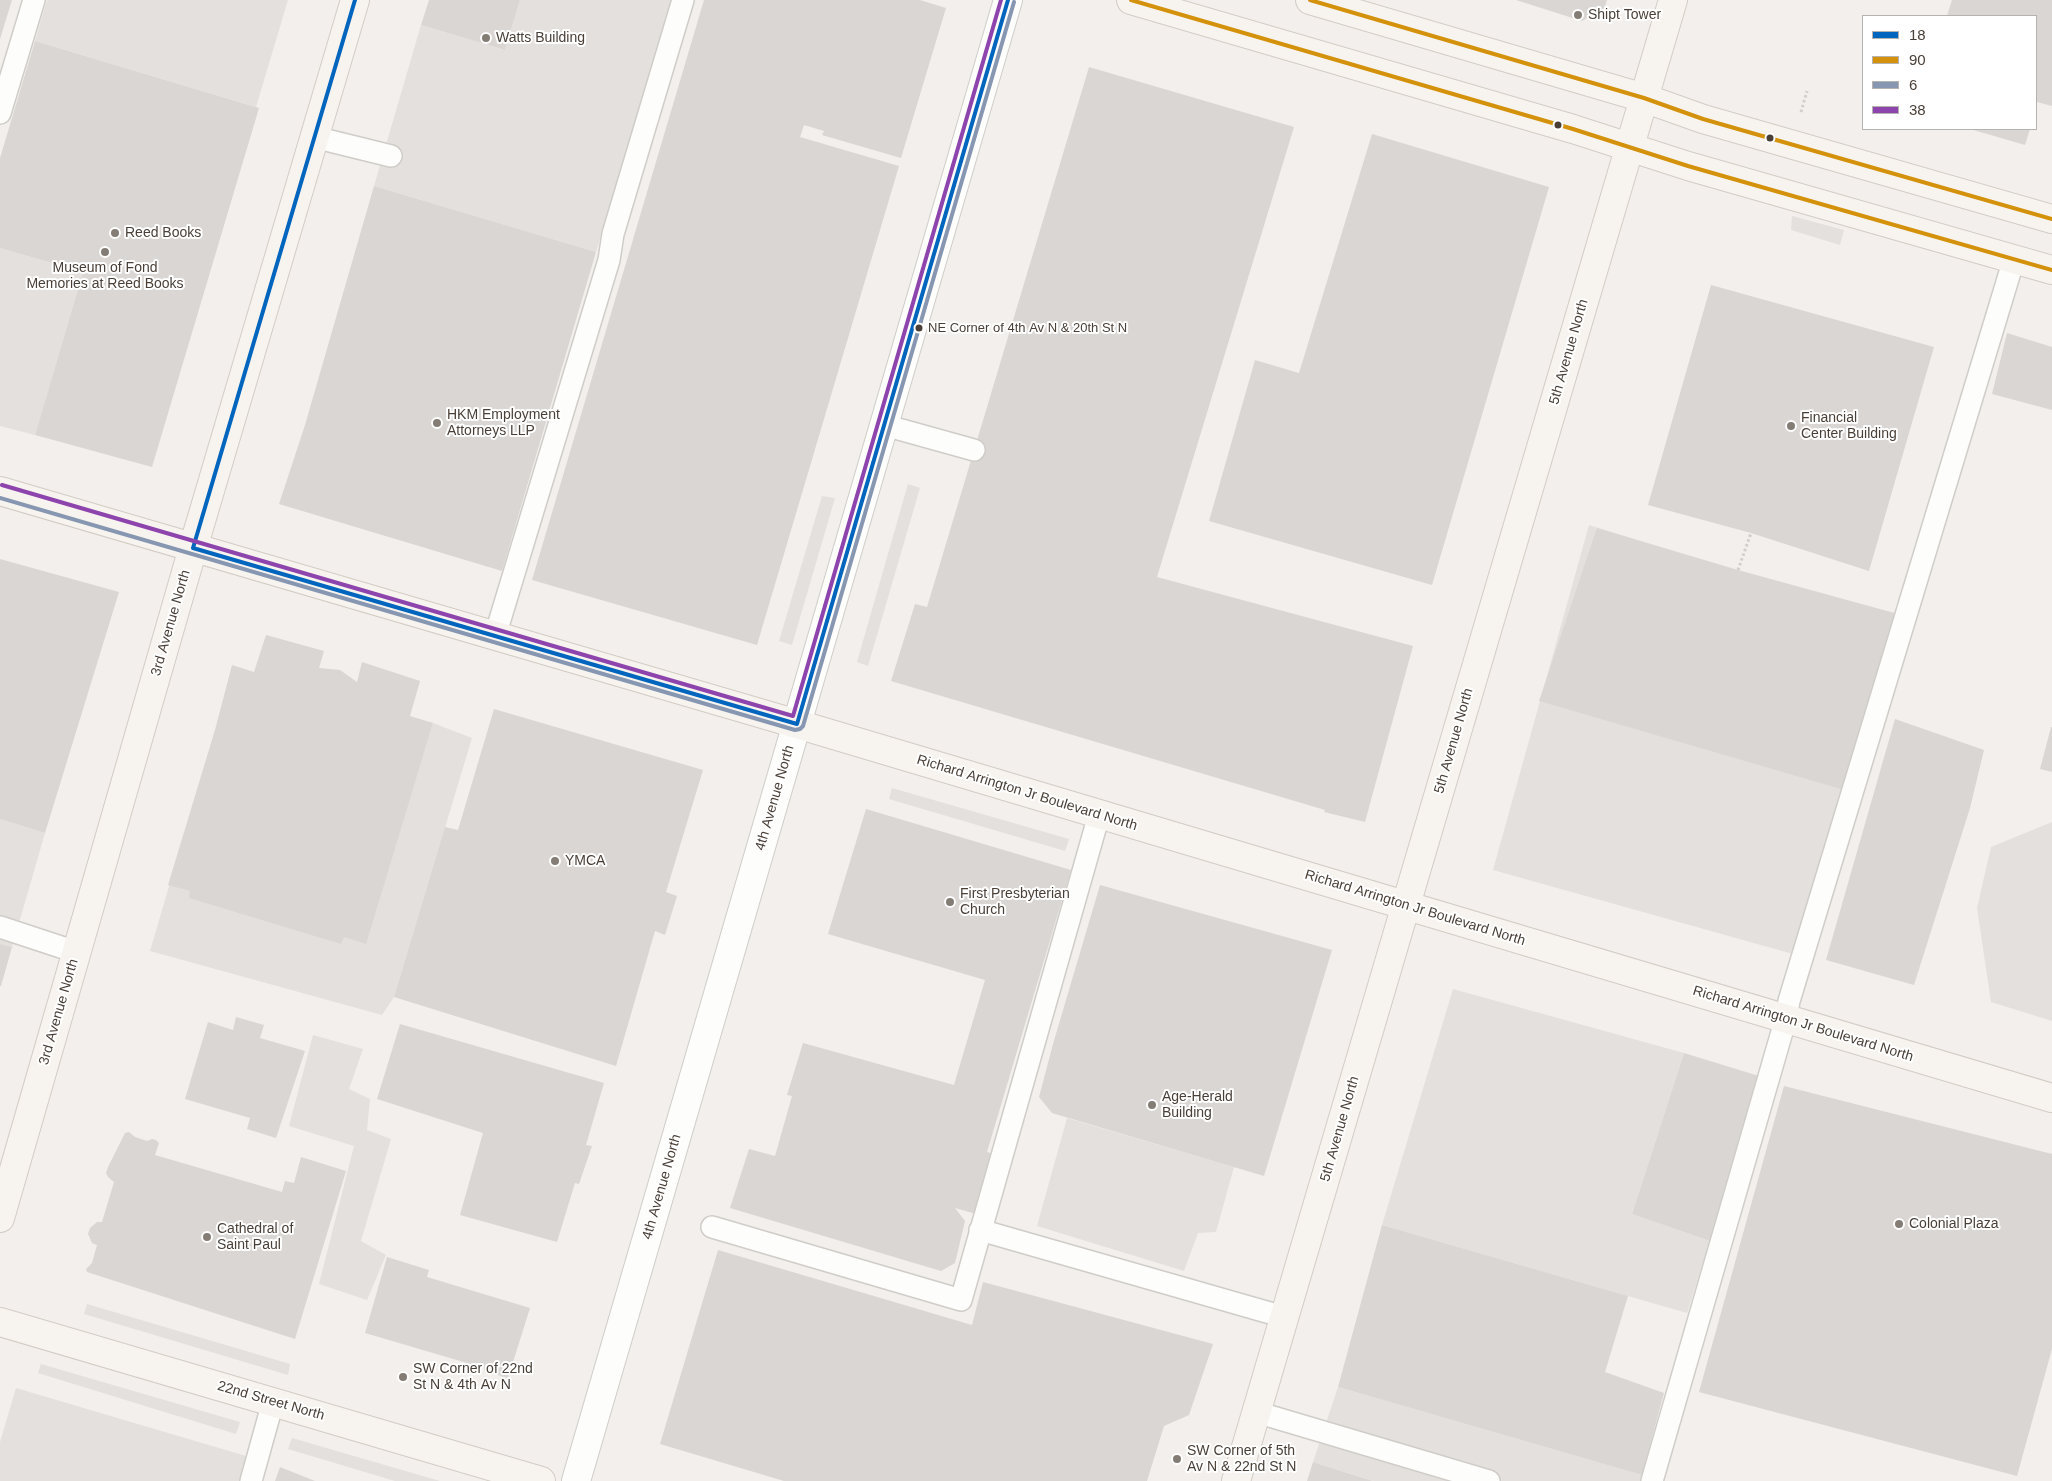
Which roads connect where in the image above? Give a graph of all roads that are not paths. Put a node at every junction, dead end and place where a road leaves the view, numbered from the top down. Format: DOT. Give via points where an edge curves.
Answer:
graph roads {
  1 [pos="34,0"];
  2 [pos="355,0"];
  3 [pos="683,0"];
  4 [pos="1008,0"];
  5 [pos="1131,0"];
  6 [pos="1310,0"];
  7 [pos="1673,0"];
  8 [pos="1342,4"];
  9 [pos="1644,98"];
  10 [pos="0,113"];
  11 [pos="314,137"];
  12 [pos="1630,146"];
  13 [pos="391,156"];
  14 [pos="2052,219"];
  15 [pos="2014,259"];
  16 [pos="2052,270"];
  17 [pos="884,425"];
  18 [pos="974,450"];
  19 [pos="0,491"];
  20 [pos="192,548"];
  21 [pos="495,636"];
  22 [pos="797,724"];
  23 [pos="1100,815"];
  24 [pos="1406,906"];
  25 [pos="0,927"];
  26 [pos="76,952"];
  27 [pos="1786,1018"];
  28 [pos="2052,1098"];
  29 [pos="0,1218"];
  30 [pos="712,1227"];
  31 [pos="980,1230"];
  32 [pos="1284,1317"];
  33 [pos="0,1322"];
  34 [pos="273,1402"];
  35 [pos="1256,1412"];
  36 [pos="250,1481"];
  37 [pos="541,1481"];
  38 [pos="576,1481"];
  39 [pos="1236,1481"];
  40 [pos="1489,1481"];
  41 [pos="1652,1481"];
  1 -- 10 [label="lane"];
  2 -- 11 [label="main road, 3rd Avenue North"];
  3 -- 21 [label="lane" via="613,234 609,260"];
  4 -- 17 [label="street, 4th Avenue North"];
  5 -- 12 [label="main road"];
  6 -- 8 [label="main road"];
  7 -- 9 [label="main road, 5th Avenue North"];
  8 -- 9 [label="main road"];
  9 -- 12 [label="main road, 5th Avenue North"];
  9 -- 14 [label="main road" via="1703,119"];
  11 -- 13 [label="lane"];
  11 -- 20 [label="main road, 3rd Avenue North"];
  12 -- 15 [label="main road" via="1688,166"];
  12 -- 24 [label="main road, 5th Avenue North"];
  15 -- 16 [label="main road"];
  15 -- 27 [label="lane"];
  17 -- 18 [label="lane"];
  17 -- 22 [label="street, 4th Avenue North"];
  19 -- 20 [label="main road, Richard Arrington Jr Boulevard North"];
  20 -- 21 [label="main road, Richard Arrington Jr Boulevard North"];
  20 -- 26 [label="main road, 3rd Avenue North"];
  21 -- 22 [label="main road, Richard Arrington Jr Boulevard North"];
  22 -- 23 [label="main road, Richard Arrington Jr Boulevard North"];
  22 -- 38 [label="street, 4th Avenue North"];
  23 -- 24 [label="main road, Richard Arrington Jr Boulevard North"];
  23 -- 31 [label="lane"];
  24 -- 27 [label="main road, Richard Arrington Jr Boulevard North"];
  24 -- 32 [label="main road, 5th Avenue North"];
  25 -- 26 [label="lane"];
  26 -- 29 [label="main road, 3rd Avenue North"];
  27 -- 28 [label="main road, Richard Arrington Jr Boulevard North"];
  27 -- 41 [label="lane"];
  30 -- 31 [label="lane" via="961,1300"];
  31 -- 32 [label="lane"];
  32 -- 35 [label="main road, 5th Avenue North"];
  33 -- 34 [label="main road, 22nd Street North"];
  34 -- 36 [label="lane"];
  34 -- 37 [label="main road, 22nd Street North"];
  35 -- 39 [label="main road, 5th Avenue North"];
  35 -- 40 [label="lane"];
}
